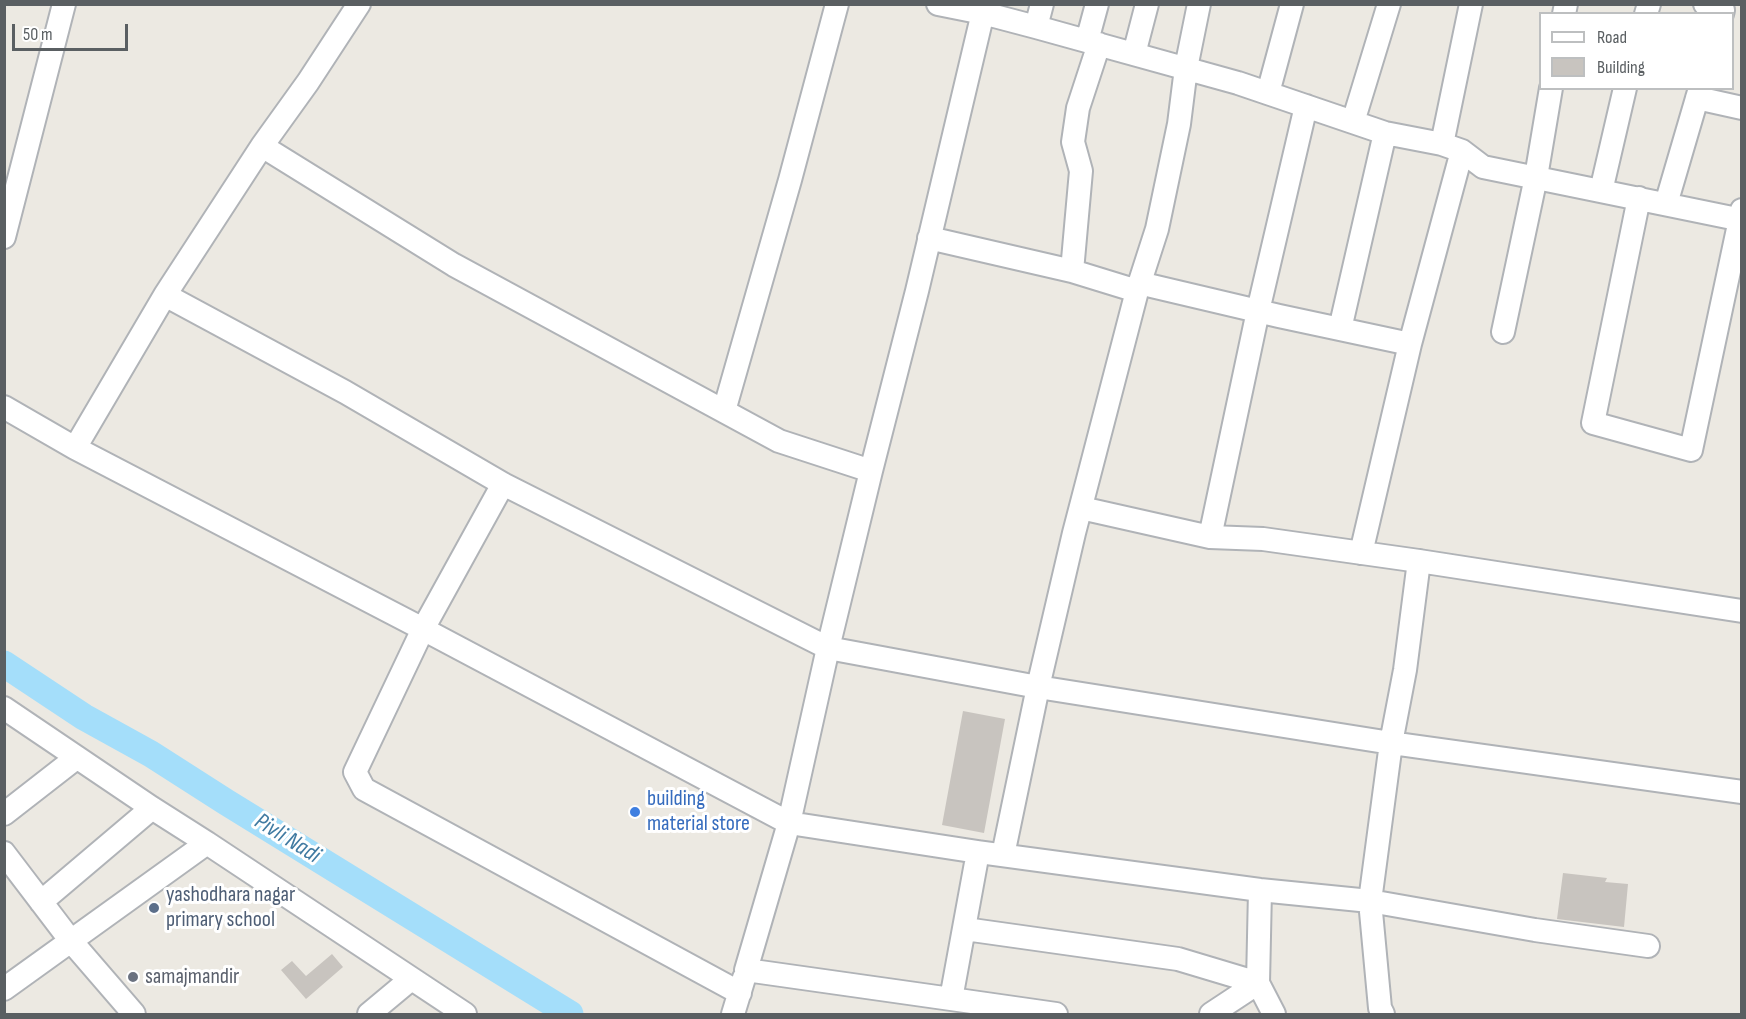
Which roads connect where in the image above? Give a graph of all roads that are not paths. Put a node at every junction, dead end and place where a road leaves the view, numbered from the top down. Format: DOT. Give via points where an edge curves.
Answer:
graph roads {
  1 [pos="64,4"];
  2 [pos="359,4"];
  3 [pos="837,4"];
  4 [pos="938,4"];
  5 [pos="1042,4"];
  6 [pos="1097,4"];
  7 [pos="1147,4"];
  8 [pos="1199,4"];
  9 [pos="1292,4"];
  10 [pos="1389,4"];
  11 [pos="1471,4"];
  12 [pos="1705,4"];
  13 [pos="984,9"];
  14 [pos="1722,12"];
  15 [pos="1036,27"];
  16 [pos="1093,42"];
  17 [pos="1134,54"];
  18 [pos="1186,68"];
  19 [pos="1551,90"];
  20 [pos="1625,90"];
  21 [pos="1268,93"];
  22 [pos="1698,93"];
  23 [pos="1306,106"];
  24 [pos="1742,108"];
  25 [pos="1353,122"];
  26 [pos="1385,133"];
  27 [pos="262,146"];
  28 [pos="1452,148"];
  29 [pos="1536,177"];
  30 [pos="1601,191"];
  31 [pos="1639,198"];
  32 [pos="1666,204"];
  33 [pos="1741,216"];
  34 [pos="4,237"];
  35 [pos="929,238"];
  36 [pos="1072,271"];
  37 [pos="1138,287"];
  38 [pos="165,295"];
  39 [pos="1258,311"];
  40 [pos="1340,329"];
  41 [pos="1503,332"];
  42 [pos="1410,344"];
  43 [pos="4,407"];
  44 [pos="724,411"];
  45 [pos="75,448"];
  46 [pos="871,471"];
  47 [pos="503,484"];
  48 [pos="1081,508"];
  49 [pos="1210,537"];
  50 [pos="1361,553"];
  51 [pos="1419,561"];
  52 [pos="1742,611"];
  53 [pos="423,629"];
  54 [pos="828,648"];
  55 [pos="1038,687"];
  56 [pos="4,708"];
  57 [pos="1391,743"];
  58 [pos="76,758"];
  59 [pos="1742,792"];
  60 [pos="152,808"];
  61 [pos="4,814"];
  62 [pos="789,823"];
  63 [pos="207,843"];
  64 [pos="978,852"];
  65 [pos="4,853"];
  66 [pos="1003,855"];
  67 [pos="1260,890"];
  68 [pos="1370,901"];
  69 [pos="41,902"];
  70 [pos="964,928"];
  71 [pos="71,941"];
  72 [pos="1648,946"];
  73 [pos="746,970"];
  74 [pos="411,979"];
  75 [pos="1258,983"];
  76 [pos="4,989"];
  77 [pos="736,1004"];
  78 [pos="938,1004"];
  79 [pos="452,1011"];
  80 [pos="134,1014"];
  81 [pos="369,1014"];
  82 [pos="1056,1014"];
  83 [pos="1211,1014"];
  84 [pos="1274,1014"];
  85 [pos="1383,1014"];
  1 -- 34 [label="street"];
  2 -- 27 [label="street"];
  3 -- 44 [label="street"];
  4 -- 13 [label="street"];
  5 -- 15 [label="street"];
  6 -- 16 [label="street"];
  7 -- 17 [label="street"];
  8 -- 18 [label="street"];
  9 -- 21 [label="street"];
  10 -- 25 [label="street"];
  11 -- 28 [label="street"];
  12 -- 14 [label="street"];
  13 -- 15 [label="street"];
  13 -- 35 [label="street"];
  15 -- 16 [label="street"];
  16 -- 17 [label="street"];
  16 -- 36 [label="street" via="1073,142 1080,171"];
  17 -- 18 [label="street"];
  18 -- 21 [label="street"];
  18 -- 37 [label="street" via="1179,124 1159,217"];
  19 -- 29 [label="street"];
  20 -- 30 [label="street"];
  21 -- 23 [label="street"];
  22 -- 24 [label="street"];
  22 -- 32 [label="street"];
  23 -- 25 [label="street"];
  23 -- 39 [label="street"];
  25 -- 26 [label="street"];
  26 -- 28 [label="street"];
  26 -- 40 [label="street"];
  27 -- 38 [label="street"];
  27 -- 44 [label="street" via="454,265"];
  28 -- 29 [label="street" via="1483,167"];
  28 -- 42 [label="street"];
  29 -- 30 [label="street"];
  29 -- 41 [label="street"];
  30 -- 31 [label="street"];
  31 -- 32 [label="street"];
  31 -- 33 [label="street" via="1593,423 1691,450"];
  32 -- 33 [label="street"];
  35 -- 36 [label="street"];
  35 -- 46 [label="street"];
  36 -- 37 [label="street"];
  37 -- 39 [label="street"];
  37 -- 48 [label="street"];
  38 -- 45 [label="street"];
  38 -- 47 [label="street" via="345,392"];
  39 -- 40 [label="street"];
  39 -- 49 [label="street"];
  40 -- 42 [label="street"];
  42 -- 50 [label="street"];
  43 -- 45 [label="street"];
  44 -- 46 [label="street" via="779,441"];
  45 -- 53 [label="street"];
  46 -- 54 [label="street"];
  47 -- 53 [label="street"];
  47 -- 54 [label="street"];
  48 -- 49 [label="street"];
  48 -- 55 [label="street"];
  49 -- 50 [label="street" via="1263,539"];
  50 -- 51 [label="street"];
  51 -- 52 [label="street"];
  51 -- 57 [label="street"];
  53 -- 62 [label="street"];
  53 -- 77 [label="street" via="355,772 364,789"];
  54 -- 55 [label="street"];
  54 -- 62 [label="street"];
  55 -- 57 [label="street"];
  55 -- 66 [label="street"];
  56 -- 58 [label="street"];
  57 -- 59 [label="street"];
  57 -- 68 [label="street"];
  58 -- 60 [label="street"];
  58 -- 61 [label="street"];
  60 -- 63 [label="street"];
  60 -- 69 [label="street"];
  62 -- 64 [label="street"];
  62 -- 73 [label="street"];
  63 -- 71 [label="street"];
  63 -- 74 [label="street"];
  64 -- 66 [label="street"];
  64 -- 70 [label="street"];
  65 -- 69 [label="street"];
  66 -- 67 [label="street"];
  67 -- 68 [label="street"];
  67 -- 75 [label="street"];
  68 -- 72 [label="street"];
  68 -- 85 [label="street"];
  69 -- 71 [label="street"];
  70 -- 75 [label="street" via="1178,959"];
  70 -- 78 [label="street"];
  71 -- 76 [label="street"];
  71 -- 80 [label="street"];
  73 -- 77 [label="street"];
  73 -- 78 [label="street"];
  74 -- 79 [label="street"];
  74 -- 81 [label="street"];
  75 -- 83 [label="street"];
  75 -- 84 [label="street"];
  78 -- 82 [label="street"];
}
